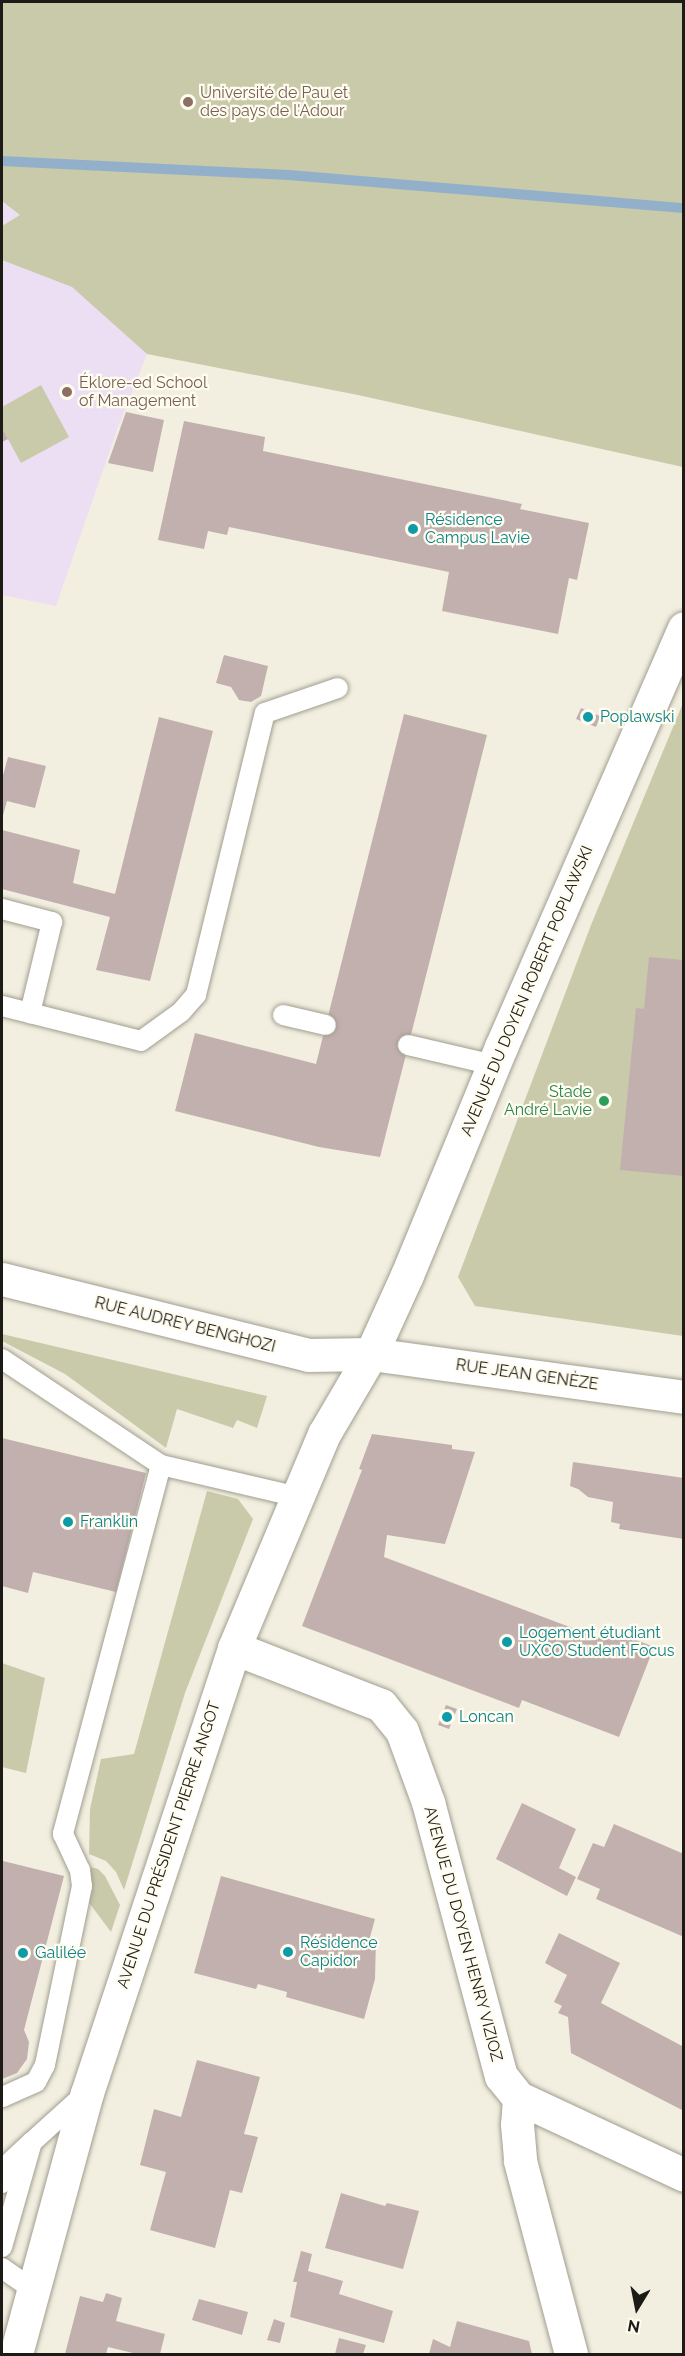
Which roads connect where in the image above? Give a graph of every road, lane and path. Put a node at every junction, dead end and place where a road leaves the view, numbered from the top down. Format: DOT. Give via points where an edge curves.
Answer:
graph roads {
  1 [pos="684,628"];
  2 [pos="338,688"];
  3 [pos="2,909"];
  4 [pos="2,1006"];
  5 [pos="30,1013"];
  6 [pos="283,1015"];
  7 [pos="326,1025"];
  8 [pos="408,1045"];
  9 [pos="494,1065"];
  10 [pos="2,1279"];
  11 [pos="370,1354"];
  12 [pos="2,1359"];
  13 [pos="684,1397"];
  14 [pos="161,1465"];
  15 [pos="298,1497"];
  16 [pos="234,1648"];
  17 [pos="87,2093"];
  18 [pos="2,2097"];
  19 [pos="519,2098"];
  20 [pos="32,2142"];
  21 [pos="684,2175"];
  22 [pos="2,2183"];
  23 [pos="2,2247"];
  24 [pos="2,2268"];
  25 [pos="17,2288"];
  26 [pos="16,2355"];
  27 [pos="571,2355"];
  1 -- 9 [label="street, AVENUE DU DOYEN ROBERT POPLAWSKI"];
  2 -- 5 [label="lane" via="265,713 196,995 181,1011 141,1041"];
  3 -- 5 [label="lane" via="52,922"];
  4 -- 5 [label="lane"];
  6 -- 7 [label="lane"];
  8 -- 9 [label="lane"];
  9 -- 11 [label="street, AVENUE DU DOYEN ROBERT POPLAWSKI"];
  10 -- 11 [label="street, RUE AUDREY BENGHOZI" via="308,1355"];
  11 -- 13 [label="street, RUE JEAN GENÈZE"];
  11 -- 15 [label="street, AVENUE DU PRÉSIDENT PIERRE ANGOT" via="324,1434"];
  12 -- 14 [label="lane"];
  14 -- 15 [label="lane"];
  14 -- 18 [label="lane" via="63,1833 80,1870 82,1886 45,2065 36,2082"];
  15 -- 16 [label="street, AVENUE DU PRÉSIDENT PIERRE ANGOT"];
  16 -- 17 [label="street, AVENUE DU PRÉSIDENT PIERRE ANGOT"];
  16 -- 19 [label="street, AVENUE DU DOYEN HENRY VIZIOZ" via="381,1705 402,1731 428,1802 501,2076"];
  17 -- 20 [label="lane"];
  17 -- 25 [label="street, AVENUE DU PRÉSIDENT PIERRE ANGOT"];
  19 -- 21 [label="street"];
  19 -- 27 [label="street" via="520,2161"];
  20 -- 22 [label="lane" via="8,2164"];
  20 -- 23 [label="lane"];
  24 -- 25 [label="lane"];
  25 -- 26 [label="street, AVENUE DU PRÉSIDENT PIERRE ANGOT"];
}
